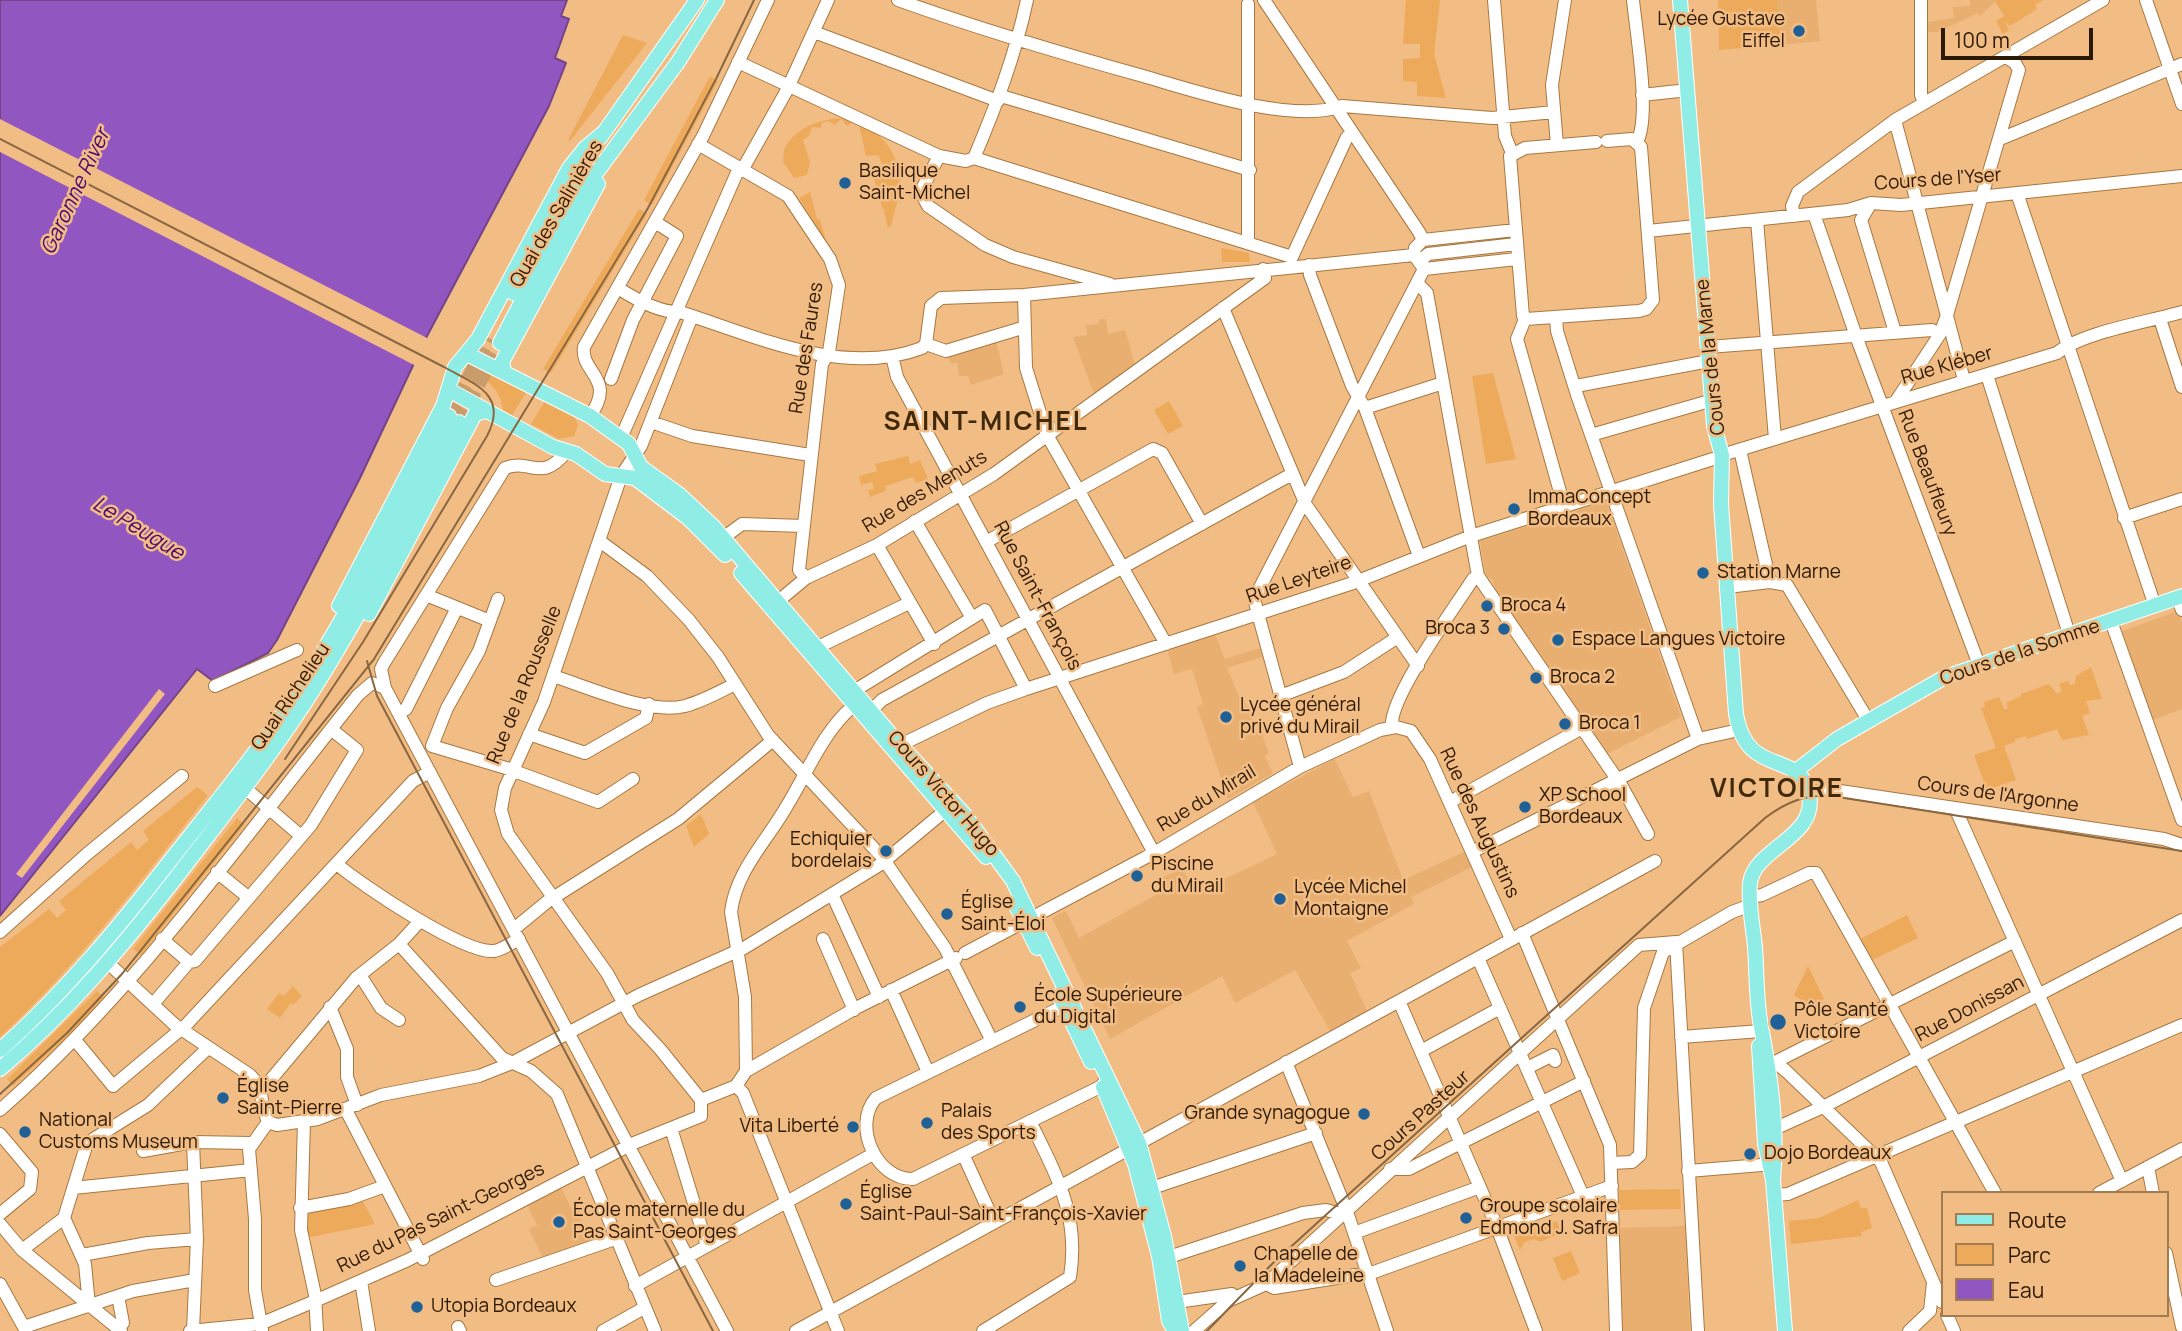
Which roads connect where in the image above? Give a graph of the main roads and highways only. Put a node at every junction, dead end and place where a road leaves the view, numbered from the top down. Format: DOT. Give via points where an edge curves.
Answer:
graph roads {
  1 [pos="697,0"];
  2 [pos="717,0"];
  3 [pos="1680,0"];
  4 [pos="604,132"];
  5 [pos="619,142"];
  6 [pos="467,354"];
  7 [pos="504,371"];
  8 [pos="449,390"];
  9 [pos="486,411"];
  10 [pos="454,419"];
  11 [pos="2181,601"];
  12 [pos="773,605"];
  13 [pos="311,683"];
  14 [pos="853,698"];
  15 [pos="896,747"];
  16 [pos="1796,771"];
  17 [pos="101,957"];
  18 [pos="1761,1031"];
  19 [pos="0,1050"];
  20 [pos="0,1069"];
  21 [pos="1772,1165"];
  22 [pos="1153,1188"];
  23 [pos="1175,1331"];
  24 [pos="1182,1331"];
  25 [pos="1785,1331"];
  1 -- 4 [label="main road, Quai des Salinières"];
  2 -- 5 [label="main road, Quai des Salinières"];
  3 -- 16 [label="main road, Cours de la Marne" via="1735,714 1752,752"];
  4 -- 5 [label="main road, Quai des Salinières" via="559,204 495,341 569,210"];
  4 -- 6 [label="main road" via="569,167"];
  5 -- 7 [label="main road" via="504,358"];
  6 -- 7 [label="main road, Cours Victor Hugo"];
  6 -- 8 [label="main road" via="452,372"];
  7 -- 12 [label="main road, Cours Victor Hugo" via="590,416 621,438 641,467 696,509 723,538"];
  8 -- 9 [label="main road, Cours Victor Hugo"];
  8 -- 13 [label="main road" via="336,611"];
  9 -- 12 [label="main road, Cours Victor Hugo" via="606,474 635,478 688,518"];
  9 -- 13 [label="main road" via="475,414 369,613"];
  10 -- 13 [label="main road, Quai Richelieu" via="360,612"];
  11 -- 16 [label="main road, Cours de la Somme" via="1932,683 1806,760"];
  12 -- 14 [label="main road, Cours Victor Hugo"];
  12 -- 14 [label="main road, Cours Victor Hugo" via="816,648"];
  13 -- 17 [label="main road, Quai Richelieu"];
  13 -- 17 [label="main road, Quai Richelieu" via="245,788"];
  14 -- 15 [label="main road, Cours Victor Hugo"];
  14 -- 15 [label="main road, Cours Victor Hugo" via="871,711"];
  15 -- 22 [label="main road, Cours Victor Hugo" via="947,802 1029,921"];
  16 -- 18 [label="main road" via="1808,792 1809,808 1794,834 1755,870 1751,881"];
  17 -- 19 [label="main road"];
  17 -- 20 [label="main road" via="55,1020"];
  18 -- 21 [label="main road" via="1759,1063"];
  18 -- 21 [label="main road" via="1772,1062"];
  21 -- 25 [label="main road"];
  22 -- 23 [label="main road, Cours Victor Hugo" via="1159,1256 1169,1321"];
  22 -- 24 [label="main road, Cours Victor Hugo"];
}
